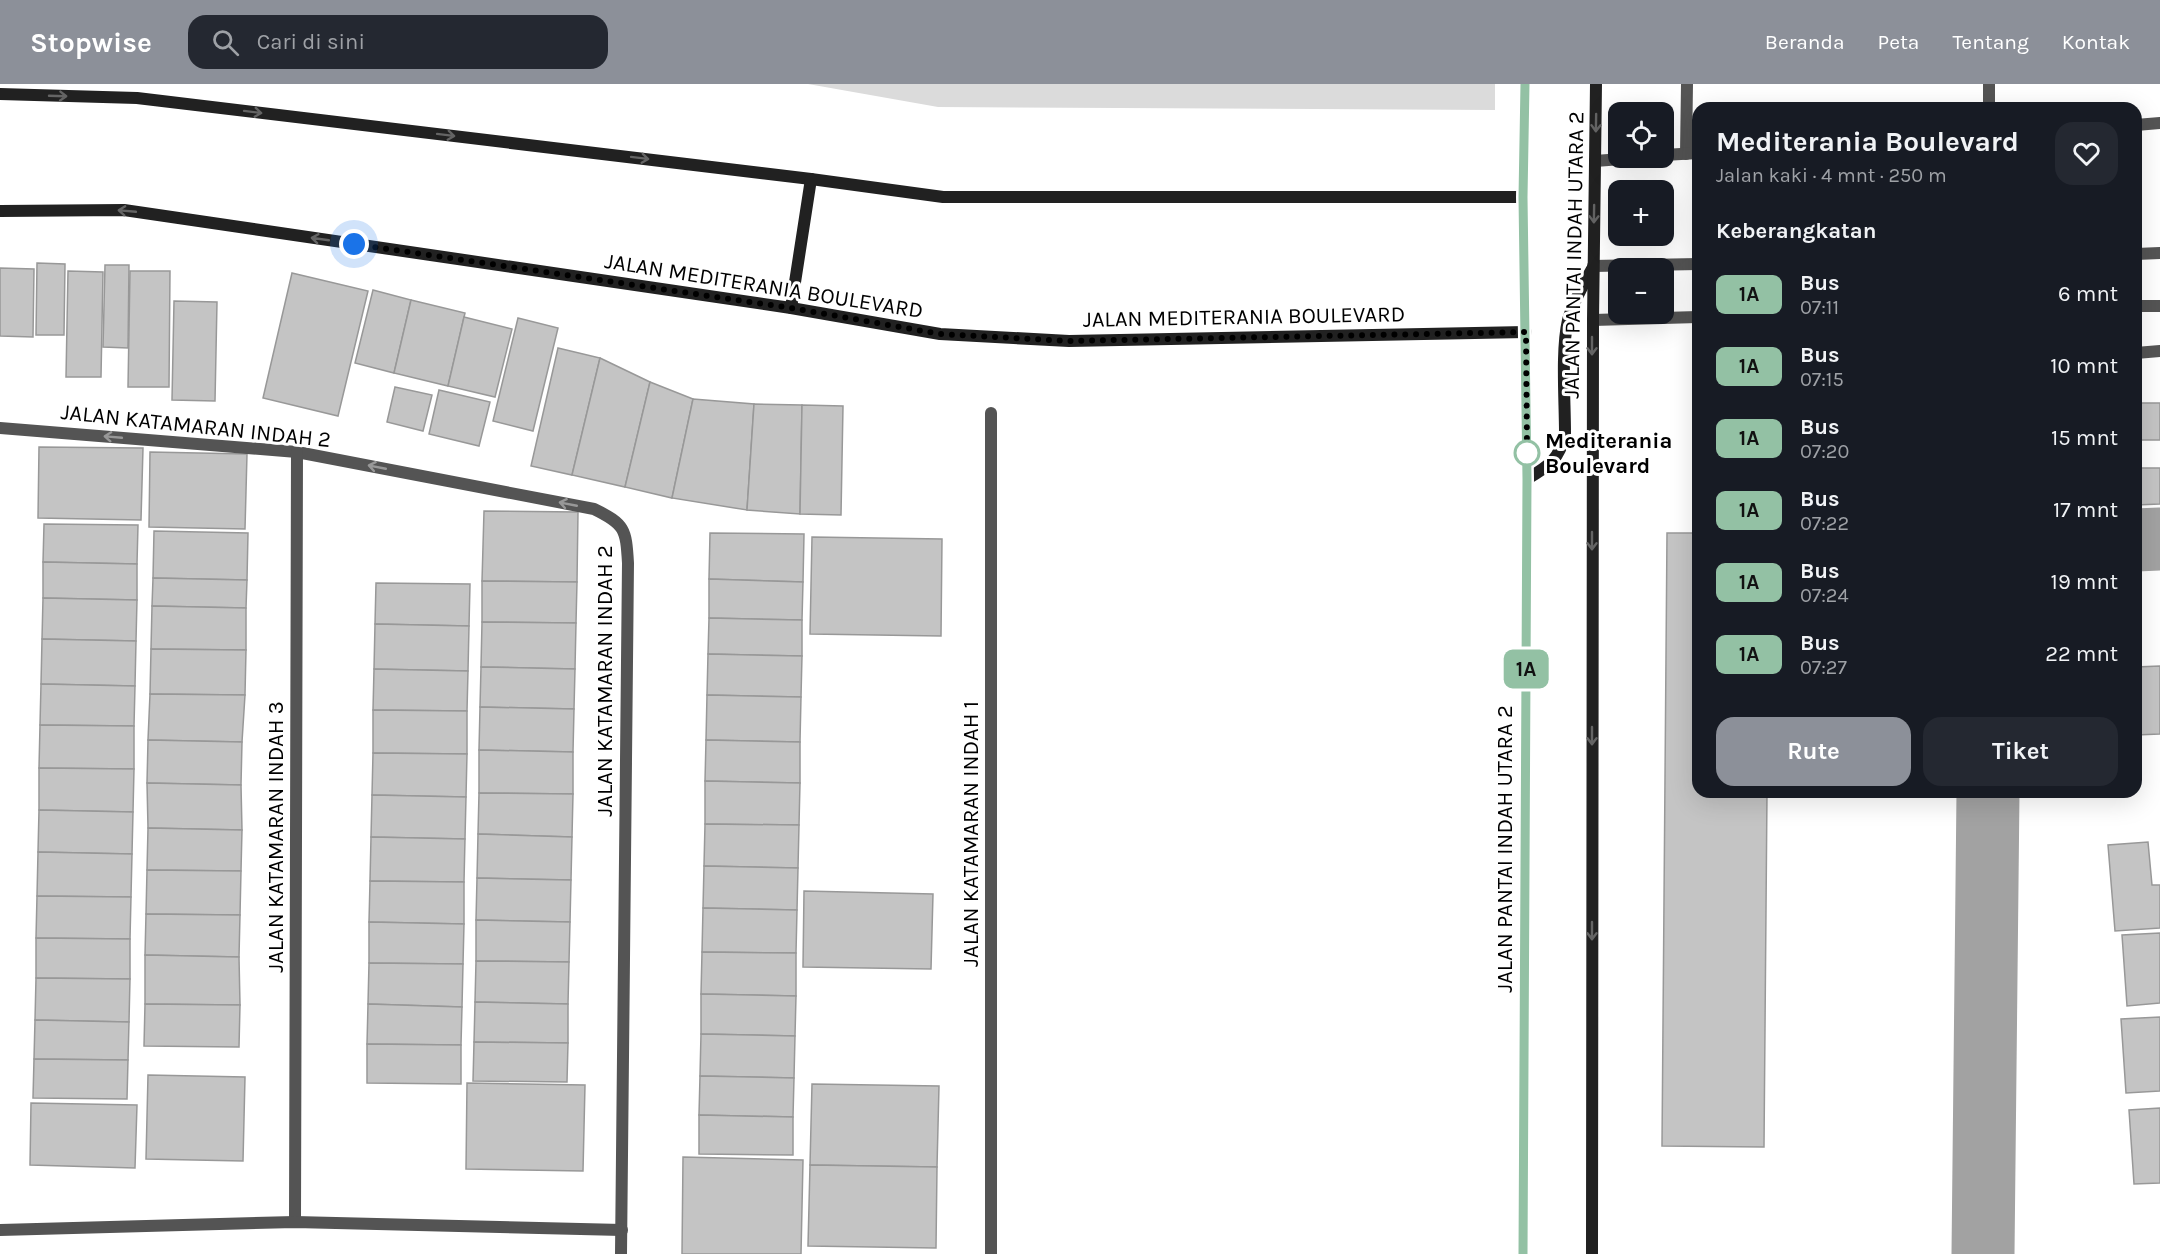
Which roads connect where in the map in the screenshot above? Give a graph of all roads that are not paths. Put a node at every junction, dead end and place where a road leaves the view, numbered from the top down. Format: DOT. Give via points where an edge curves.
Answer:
graph roads {
  1 [pos="1525,84"];
  2 [pos="1596,84"];
  3 [pos="1688,84"];
  4 [pos="1989,84"];
  5 [pos="0,94"];
  6 [pos="1989,102"];
  7 [pos="2160,123"];
  8 [pos="2142,124"];
  9 [pos="1692,153"];
  10 [pos="1674,154"];
  11 [pos="1608,160"];
  12 [pos="1595,161"];
  13 [pos="811,179"];
  14 [pos="1523,197"];
  15 [pos="0,212"];
  16 [pos="2160,253"];
  17 [pos="2142,254"];
  18 [pos="1692,264"];
  19 [pos="1593,266"];
  20 [pos="2142,306"];
  21 [pos="2160,306"];
  22 [pos="791,308"];
  23 [pos="1692,317"];
  24 [pos="1593,320"];
  25 [pos="1526,332"];
  26 [pos="2160,351"];
  27 [pos="2142,352"];
  28 [pos="991,413"];
  29 [pos="0,428"];
  30 [pos="297,452"];
  31 [pos="1527,479"];
  32 [pos="295,1222"];
  33 [pos="0,1230"];
  34 [pos="622,1230"];
  35 [pos="621,1254"];
  36 [pos="991,1254"];
  37 [pos="1524,1254"];
  38 [pos="1592,1254"];
  1 -- 14 [label="street, JALAN PANTAI INDAH UTARA 2"];
  2 -- 12 [label="street, JALAN PANTAI INDAH UTARA 2, one-way"];
  3 -- 9 [label="street"];
  4 -- 6 [label="street"];
  5 -- 13 [label="street, one-way" via="137,98"];
  7 -- 8 [label="street"];
  9 -- 10 [label="street"];
  11 -- 12 [label="street"];
  12 -- 19 [label="street, JALAN PANTAI INDAH UTARA 2, one-way"];
  13 -- 14 [label="street" via="943,197"];
  13 -- 22 [label="street"];
  14 -- 25 [label="street, JALAN PANTAI INDAH UTARA 2"];
  22 -- 15 [label="street, JALAN MEDITERANIA BOULEVARD, one-way" via="124,210"];
  16 -- 17 [label="street"];
  18 -- 19 [label="street"];
  19 -- 24 [label="street, JALAN PANTAI INDAH UTARA 2"];
  19 -- 31 [label="street" via="1568,321 1563,446 1544,470"];
  20 -- 21 [label="street"];
  22 -- 25 [label="street, JALAN MEDITERANIA BOULEVARD" via="940,334 1069,341"];
  23 -- 24 [label="street"];
  24 -- 38 [label="street, JALAN PANTAI INDAH UTARA 2, one-way"];
  25 -- 31 [label="street, JALAN PANTAI INDAH UTARA 2"];
  26 -- 27 [label="street"];
  28 -- 36 [label="street, JALAN KATAMARAN INDAH 1"];
  30 -- 29 [label="street, JALAN KATAMARAN INDAH 2, one-way"];
  30 -- 32 [label="street, JALAN KATAMARAN INDAH 3"];
  34 -- 30 [label="street, JALAN KATAMARAN INDAH 2, one-way" via="626,537 613,518 594,509"];
  31 -- 37 [label="street, JALAN PANTAI INDAH UTARA 2"];
  32 -- 33 [label="street"];
  32 -- 34 [label="street"];
  34 -- 35 [label="street, JALAN KATAMARAN INDAH 2"];
}
